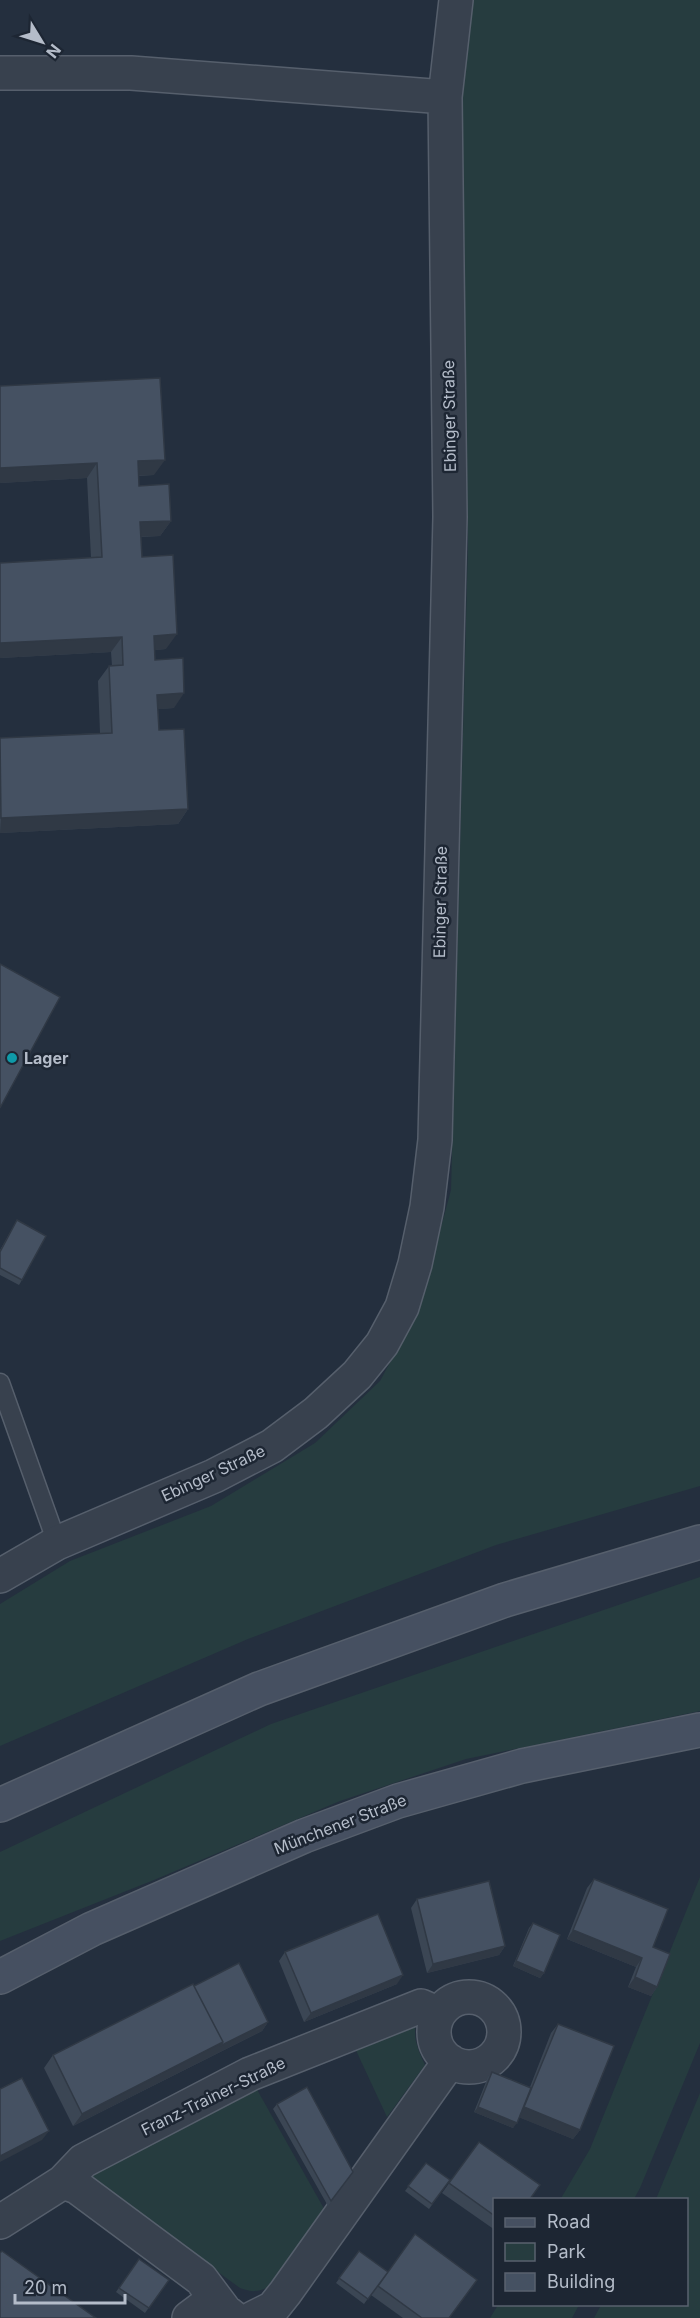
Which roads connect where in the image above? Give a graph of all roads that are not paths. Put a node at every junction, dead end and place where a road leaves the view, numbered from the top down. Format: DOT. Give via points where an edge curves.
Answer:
graph roads {
  1 [pos="456,0"];
  2 [pos="0,73"];
  3 [pos="445,97"];
  4 [pos="0,1383"];
  5 [pos="700,1542"];
  6 [pos="57,1543"];
  7 [pos="0,1576"];
  8 [pos="700,1730"];
  9 [pos="0,1805"];
  10 [pos="0,1977"];
  11 [pos="439,2013"];
  12 [pos="450,2061"];
  13 [pos="63,2182"];
  14 [pos="0,2222"];
  15 [pos="237,2316"];
  16 [pos="189,2318"];
  1 -- 3 [label="street, Ebinger Straße"];
  2 -- 3 [label="street" via="131,73"];
  3 -- 6 [label="street, Ebinger Straße" via="450,517 435,1140 415,1264 402,1307 382,1344 357,1375 307,1419 272,1446 214,1476"];
  4 -- 6 [label="lane"];
  5 -- 9 [label="main road" via="505,1600 259,1689"];
  6 -- 7 [label="street, Ebinger Straße"];
  8 -- 10 [label="main road, Münchener Straße" via="522,1766 388,1805 304,1836 92,1929"];
  11 -- 12 [label="street" via="434,2034 442,2054"];
  11 -- 12 [label="street" via="457,1999 468,1997 480,1999 498,2012 502,2023 504,2035 494,2056 473,2067"];
  11 -- 13 [label="street, Franz-Trainer-Straße" via="422,2006 250,2074 83,2161"];
  12 -- 15 [label="street" via="273,2308"];
  13 -- 14 [label="street, Franz-Trainer-Straße"];
  13 -- 15 [label="street" via="77,2187 201,2279"];
  15 -- 16 [label="street" via="201,2309"];
}
